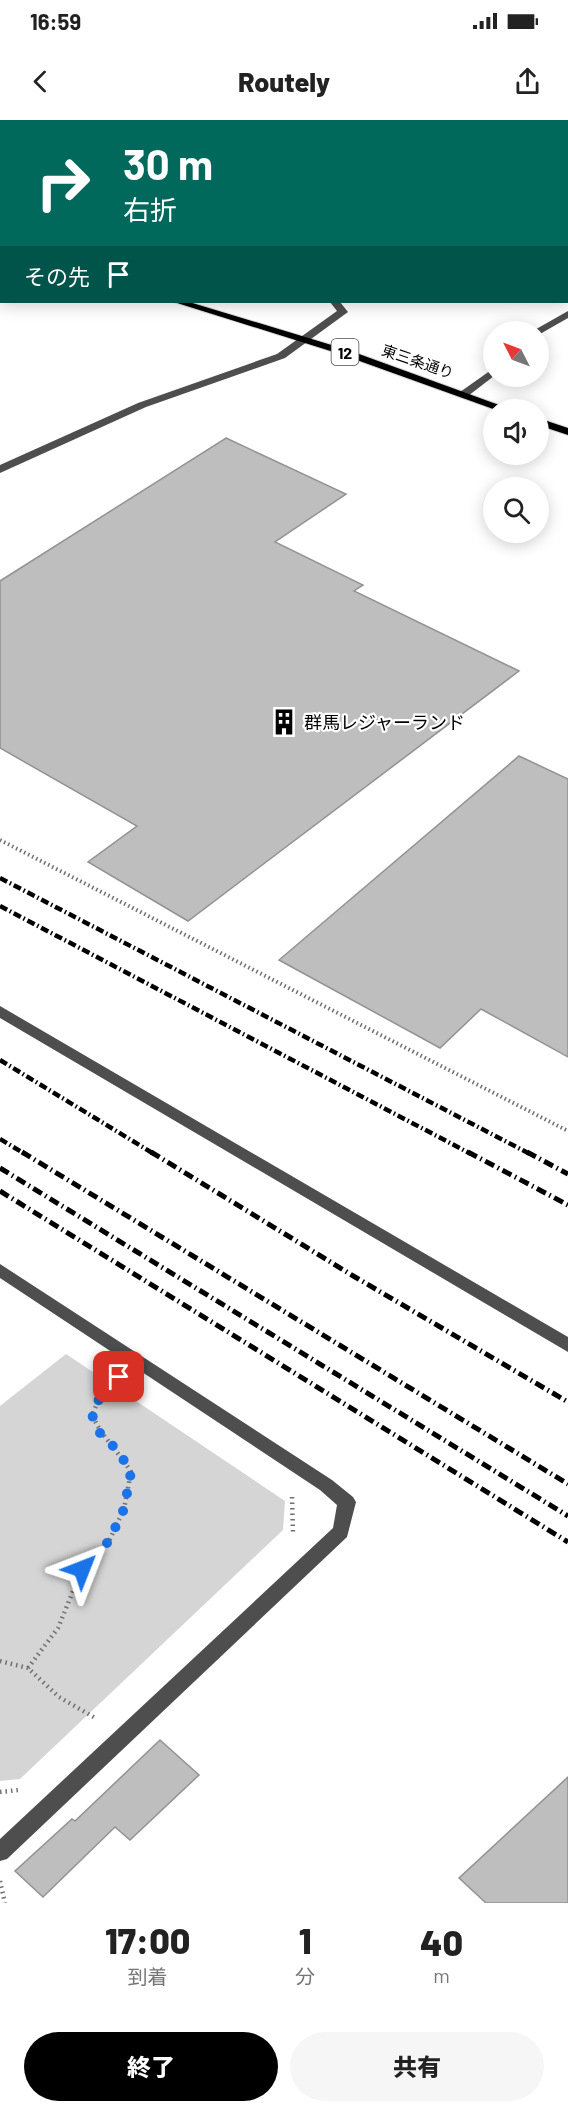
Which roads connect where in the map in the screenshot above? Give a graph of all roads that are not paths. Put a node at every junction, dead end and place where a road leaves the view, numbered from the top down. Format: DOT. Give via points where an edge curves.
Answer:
graph roads {
  1 [pos="182,303"];
  2 [pos="336,303"];
  3 [pos="568,314"];
  4 [pos="549,325"];
  5 [pos="306,340"];
  6 [pos="483,379"];
  7 [pos="464,394"];
  8 [pos="483,401"];
  9 [pos="549,425"];
  10 [pos="568,432"];
  11 [pos="0,469"];
  12 [pos="0,1011"];
  13 [pos="0,1270"];
  14 [pos="568,1345"];
  15 [pos="0,1852"];
  1 -- 5 [label="main road, 東三条通り / 12"];
  2 -- 5 [label="street" via="343,312"];
  3 -- 4 [label="street"];
  5 -- 7 [label="main road, 東三条通り / 12"];
  5 -- 11 [label="street" via="281,356 142,405"];
  6 -- 7 [label="street"];
  7 -- 8 [label="main road, 東三条通り / 12"];
  9 -- 10 [label="main road"];
  12 -- 14 [label="street"];
  13 -- 15 [label="street" via="347,1502 341,1532"];
}
